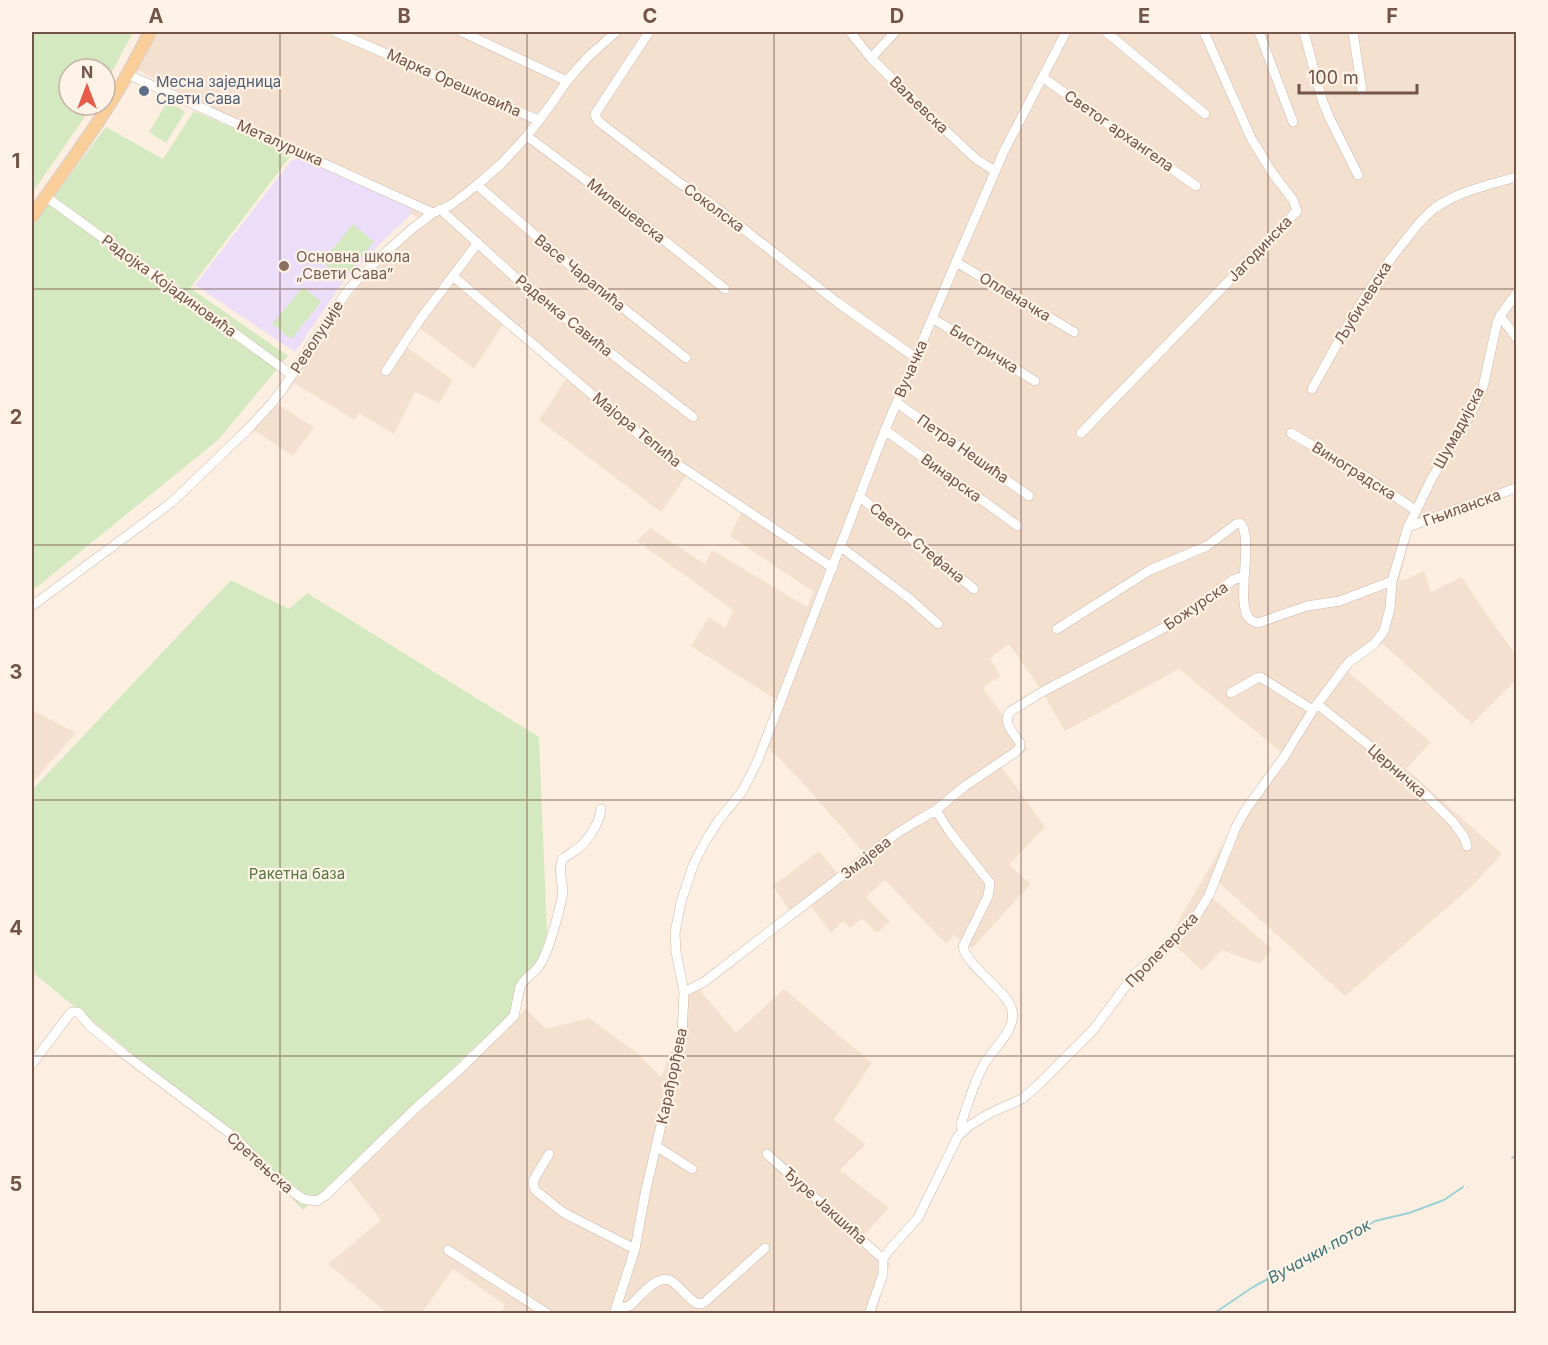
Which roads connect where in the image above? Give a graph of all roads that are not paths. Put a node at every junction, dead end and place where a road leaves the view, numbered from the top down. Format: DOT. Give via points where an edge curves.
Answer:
graph roads {
  1 [pos="150,32"];
  2 [pos="336,32"];
  3 [pos="462,32"];
  4 [pos="616,32"];
  5 [pos="649,32"];
  6 [pos="850,32"];
  7 [pos="895,32"];
  8 [pos="1054,32"];
  9 [pos="1106,32"];
  10 [pos="1204,32"];
  11 [pos="1259,32"];
  12 [pos="1304,32"];
  13 [pos="1353,32"];
  14 [pos="1064,35"];
  15 [pos="871,58"];
  16 [pos="127,74"];
  17 [pos="1042,77"];
  18 [pos="567,81"];
  19 [pos="1362,91"];
  20 [pos="1205,114"];
  21 [pos="538,120"];
  22 [pos="1293,122"];
  23 [pos="527,136"];
  24 [pos="995,171"];
  25 [pos="1358,175"];
  26 [pos="1516,177"];
  27 [pos="477,186"];
  28 [pos="1196,186"];
  29 [pos="45,196"];
  30 [pos="436,211"];
  31 [pos="32,216"];
  32 [pos="477,244"];
  33 [pos="956,262"];
  34 [pos="453,276"];
  35 [pos="725,289"];
  36 [pos="1516,294"];
  37 [pos="1500,316"];
  38 [pos="932,318"];
  39 [pos="1074,332"];
  40 [pos="1516,338"];
  41 [pos="686,358"];
  42 [pos="916,358"];
  43 [pos="386,371"];
  44 [pos="292,375"];
  45 [pos="1035,381"];
  46 [pos="1312,389"];
  47 [pos="897,403"];
  48 [pos="693,417"];
  49 [pos="885,430"];
  50 [pos="1082,433"];
  51 [pos="1291,433"];
  52 [pos="1516,488"];
  53 [pos="1029,496"];
  54 [pos="860,497"];
  55 [pos="1415,510"];
  56 [pos="1018,526"];
  57 [pos="1408,527"];
  58 [pos="841,547"];
  59 [pos="833,568"];
  60 [pos="1244,576"];
  61 [pos="1392,581"];
  62 [pos="974,589"];
  63 [pos="32,606"];
  64 [pos="938,624"];
  65 [pos="1057,629"];
  66 [pos="1231,693"];
  67 [pos="1315,707"];
  68 [pos="1007,714"];
  69 [pos="777,716"];
  70 [pos="601,809"];
  71 [pos="936,810"];
  72 [pos="1467,846"];
  73 [pos="684,992"];
  74 [pos="32,1064"];
  75 [pos="963,1130"];
  76 [pos="656,1146"];
  77 [pos="549,1154"];
  78 [pos="767,1154"];
  79 [pos="692,1169"];
  80 [pos="765,1248"];
  81 [pos="635,1249"];
  82 [pos="448,1251"];
  83 [pos="883,1259"];
  84 [pos="615,1311"];
  85 [pos="548,1314"];
  86 [pos="869,1314"];
  1 -- 16 [label="main road"];
  2 -- 21 [label="street, Марка Орешковића"];
  3 -- 18 [label="street"];
  4 -- 18 [label="street, Револуције"];
  5 -- 42 [label="street, Соколска" via="597,111 598,121 837,303"];
  6 -- 15 [label="street, Ваљевска"];
  7 -- 15 [label="street"];
  8 -- 14 [label="street"];
  9 -- 20 [label="street"];
  10 -- 50 [label="street, Јагодинска" via="1251,138 1297,211"];
  11 -- 22 [label="street"];
  12 -- 25 [label="street" via="1322,100"];
  13 -- 19 [label="street"];
  14 -- 17 [label="street, Вучачка"];
  15 -- 24 [label="street, Ваљевска" via="976,159"];
  16 -- 29 [label="main road"];
  16 -- 30 [label="street, Металуршка"];
  17 -- 24 [label="street, Вучачка"];
  17 -- 28 [label="street, Светог архангела"];
  18 -- 21 [label="street, Револуције"];
  21 -- 23 [label="street, Револуције"];
  23 -- 27 [label="street, Револуције"];
  23 -- 35 [label="street, Милешевска"];
  24 -- 33 [label="street, Вучачка"];
  26 -- 46 [label="street, Љубичевска" via="1462,194 1430,213 1379,273"];
  27 -- 30 [label="street, Револуције"];
  27 -- 41 [label="street, Васе Чарапића"];
  29 -- 31 [label="main road"];
  29 -- 44 [label="street, Радојка Којадиновића"];
  30 -- 32 [label="street, Раденка Савића"];
  30 -- 44 [label="street, Револуције" via="412,228 348,290"];
  32 -- 34 [label="street"];
  32 -- 48 [label="street, Раденка Савића" via="529,290"];
  33 -- 38 [label="street, Вучачка"];
  33 -- 39 [label="street, Опленачка"];
  34 -- 43 [label="street"];
  34 -- 59 [label="street, Мајора Тепића" via="662,454"];
  36 -- 37 [label="street, Шумадијска"];
  37 -- 40 [label="street"];
  37 -- 55 [label="street, Шумадијска" via="1474,408"];
  38 -- 42 [label="street, Вучачка"];
  38 -- 45 [label="street, Бистричка"];
  42 -- 47 [label="street, Вучачка"];
  44 -- 63 [label="street, Револуције" via="254,423 171,503"];
  47 -- 49 [label="street, Вучачка"];
  47 -- 53 [label="street, Петра Нешића"];
  49 -- 54 [label="street, Вучачка"];
  49 -- 56 [label="street, Винарска"];
  51 -- 55 [label="street, Виноградска"];
  52 -- 57 [label="street, Гњиланска"];
  54 -- 58 [label="street, Вучачка"];
  54 -- 62 [label="street, Светог Стефана"];
  55 -- 57 [label="street, Шумадијска"];
  57 -- 61 [label="street, Пролетерска"];
  58 -- 59 [label="street, Вучачка"];
  58 -- 64 [label="street"];
  59 -- 69 [label="street, Вучачка"];
  60 -- 61 [label="street" via="1245,612 1258,623 1307,606 1340,601"];
  60 -- 65 [label="street, Божурска" via="1246,538 1240,523 1207,546 1150,570"];
  60 -- 68 [label="street, Божурска" via="1173,622"];
  61 -- 67 [label="street, Пролетерска" via="1384,632 1349,662"];
  66 -- 67 [label="street, Церничка" via="1260,677"];
  67 -- 72 [label="street, Церничка" via="1416,785 1454,822"];
  67 -- 75 [label="street, Пролетерска" via="1236,827 1197,915 1134,975 1092,1030 1037,1086 1022,1099"];
  68 -- 71 [label="street, Змајева" via="1020,747"];
  69 -- 73 [label="street, Карађорђева" via="752,776 706,840 685,889 675,933"];
  70 -- 74 [label="street, Сретењска" via="582,846 562,860 563,895 546,951 538,968 522,982 513,1016 317,1201 303,1199 274,1178 237,1139 124,1054 78,1012 68,1016"];
  71 -- 73 [label="street, Змајева" via="896,834 713,975"];
  71 -- 75 [label="street" via="990,883 988,896 963,950 1007,999 1014,1014 1005,1035 983,1066 961,1124"];
  73 -- 76 [label="street, Карађорђева" via="681,1036"];
  75 -- 83 [label="street, Пролетерска" via="918,1218"];
  76 -- 79 [label="street"];
  76 -- 81 [label="street, Карађорђева"];
  77 -- 81 [label="street" via="533,1181 536,1191 564,1213"];
  78 -- 83 [label="street, Ђуре Јакшића"];
  80 -- 84 [label="street" via="705,1302 696,1303 666,1279 654,1283 631,1305"];
  81 -- 84 [label="street, Карађорђева"];
  82 -- 85 [label="street"];
  83 -- 86 [label="street, Пролетерска" via="883,1274"];
}
